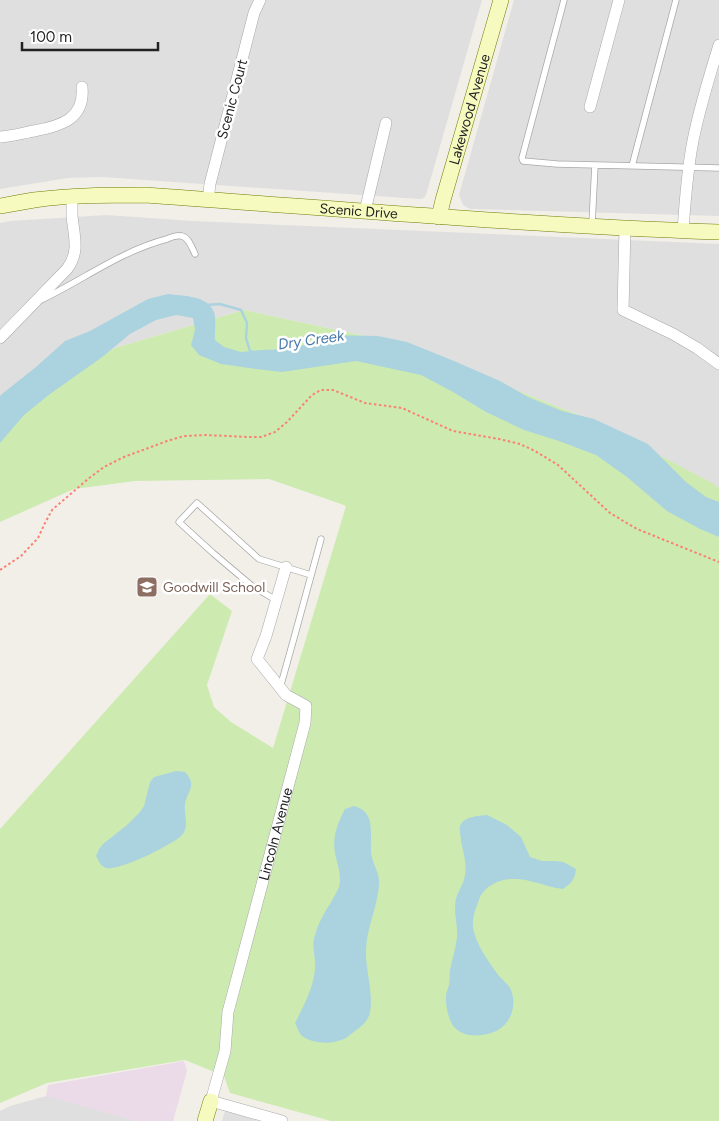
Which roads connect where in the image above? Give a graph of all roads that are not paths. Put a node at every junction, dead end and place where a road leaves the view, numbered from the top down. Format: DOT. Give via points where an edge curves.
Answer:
graph roads {
  1 [pos="260,0"];
  2 [pos="501,0"];
  3 [pos="564,0"];
  4 [pos="619,0"];
  5 [pos="676,0"];
  6 [pos="719,45"];
  7 [pos="82,87"];
  8 [pos="590,107"];
  9 [pos="386,123"];
  10 [pos="0,137"];
  11 [pos="594,165"];
  12 [pos="632,166"];
  13 [pos="688,167"];
  14 [pos="719,168"];
  15 [pos="72,196"];
  16 [pos="208,200"];
  17 [pos="0,206"];
  18 [pos="365,211"];
  19 [pos="439,217"];
  20 [pos="592,226"];
  21 [pos="625,228"];
  22 [pos="683,230"];
  23 [pos="719,232"];
  24 [pos="196,254"];
  25 [pos="32,304"];
  26 [pos="0,338"];
  27 [pos="719,364"];
  28 [pos="321,539"];
  29 [pos="286,567"];
  30 [pos="312,575"];
  31 [pos="276,600"];
  32 [pos="280,688"];
  33 [pos="210,1101"];
  34 [pos="205,1121"];
  35 [pos="282,1121"];
  1 -- 16 [label="street, Scenic Court" via="254,13"];
  2 -- 19 [label="main road, Lakewood Avenue"];
  3 -- 11 [label="lane" via="522,158 528,162"];
  4 -- 8 [label="street"];
  5 -- 12 [label="lane"];
  6 -- 13 [label="street"];
  7 -- 10 [label="street" via="80,108 65,122"];
  9 -- 18 [label="street"];
  11 -- 12 [label="lane"];
  11 -- 20 [label="lane"];
  12 -- 13 [label="lane"];
  13 -- 14 [label="lane"];
  13 -- 22 [label="street"];
  15 -- 16 [label="main road, Scenic Drive" via="146,195"];
  15 -- 17 [label="main road, Scenic Drive"];
  15 -- 25 [label="street" via="75,254 67,269"];
  16 -- 18 [label="main road, Scenic Drive"];
  18 -- 19 [label="main road, Scenic Drive"];
  19 -- 20 [label="main road, Scenic Drive"];
  20 -- 21 [label="main road, Scenic Drive"];
  21 -- 22 [label="main road, Scenic Drive"];
  21 -- 27 [label="street" via="623,310 673,334"];
  22 -- 23 [label="main road, Scenic Drive"];
  24 -- 25 [label="lane" via="185,237 179,235 154,242"];
  25 -- 26 [label="street"];
  28 -- 30 [label="lane"];
  29 -- 30 [label="lane"];
  29 -- 31 [label="street, Lincoln Avenue"];
  29 -- 31 [label="lane" via="259,559 198,503 180,522 252,586"];
  30 -- 32 [label="lane"];
  31 -- 32 [label="street, Lincoln Avenue" via="258,659"];
  32 -- 33 [label="street, Lincoln Avenue" via="306,706 305,723 228,1012 225,1051"];
  33 -- 34 [label="main road, Lincoln Avenue"];
  33 -- 35 [label="street"];
}
